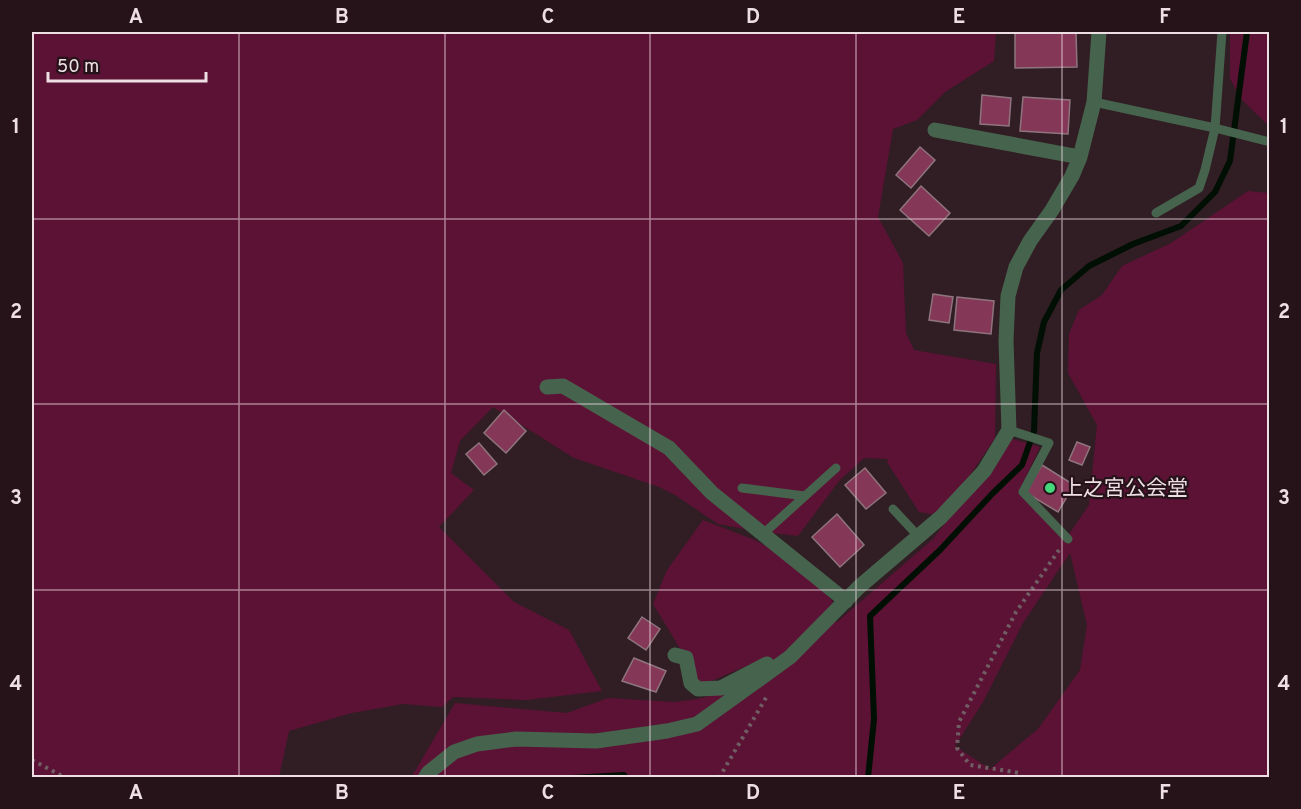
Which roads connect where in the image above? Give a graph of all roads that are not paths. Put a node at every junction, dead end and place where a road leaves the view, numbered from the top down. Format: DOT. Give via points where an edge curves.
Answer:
graph roads {
  1 [pos="1099,32"];
  2 [pos="1222,32"];
  3 [pos="1094,102"];
  4 [pos="1219,129"];
  5 [pos="934,130"];
  6 [pos="1269,142"];
  7 [pos="1080,157"];
  8 [pos="1156,213"];
  9 [pos="548,387"];
  10 [pos="1008,429"];
  11 [pos="836,468"];
  12 [pos="742,488"];
  13 [pos="805,496"];
  14 [pos="893,510"];
  15 [pos="763,534"];
  16 [pos="919,537"];
  17 [pos="1068,538"];
  18 [pos="846,601"];
  19 [pos="675,655"];
  20 [pos="790,657"];
  21 [pos="425,777"];
  1 -- 3 [label="street"];
  2 -- 4 [label="lane"];
  3 -- 4 [label="lane"];
  3 -- 7 [label="street"];
  4 -- 6 [label="lane"];
  4 -- 8 [label="lane" via="1199,188"];
  5 -- 7 [label="street"];
  7 -- 10 [label="street" via="1016,267 1008,296"];
  9 -- 15 [label="street" via="563,386 669,448 712,493"];
  10 -- 16 [label="street" via="984,471"];
  10 -- 17 [label="lane" via="1049,443 1023,492"];
  11 -- 13 [label="lane"];
  12 -- 13 [label="lane"];
  13 -- 15 [label="lane"];
  14 -- 16 [label="lane"];
  15 -- 18 [label="street"];
  16 -- 18 [label="street"];
  18 -- 20 [label="street"];
  19 -- 20 [label="street" via="686,658 691,683 698,689 721,688 774,660"];
  20 -- 21 [label="street" via="697,724 596,741 525,739 477,744 454,752"];
}
